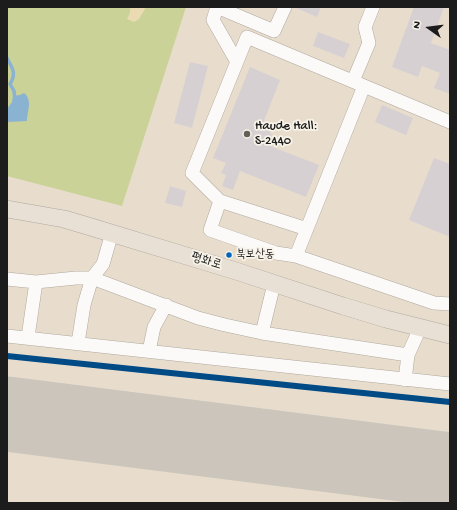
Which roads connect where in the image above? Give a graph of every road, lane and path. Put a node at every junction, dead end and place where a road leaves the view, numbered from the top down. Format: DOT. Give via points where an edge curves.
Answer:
graph roads {
  1 [pos="217,7"];
  2 [pos="285,7"];
  3 [pos="373,7"];
  4 [pos="237,62"];
  5 [pos="358,83"];
  6 [pos="450,122"];
  7 [pos="220,201"];
  8 [pos="14,210"];
  9 [pos="307,229"];
  10 [pos="112,233"];
  11 [pos="296,256"];
  12 [pos="92,278"];
  13 [pos="7,279"];
  14 [pos="36,282"];
  15 [pos="274,284"];
  16 [pos="450,304"];
  17 [pos="166,305"];
  18 [pos="420,328"];
  19 [pos="262,333"];
  20 [pos="450,335"];
  21 [pos="7,336"];
  22 [pos="28,338"];
  23 [pos="78,343"];
  24 [pos="149,352"];
  25 [pos="408,355"];
  26 [pos="405,380"];
  27 [pos="450,384"];
  1 -- 2 [label="street" via="274,31"];
  1 -- 4 [label="street" via="213,20"];
  3 -- 5 [label="street" via="365,27 369,43"];
  4 -- 5 [label="street" via="247,37"];
  4 -- 7 [label="street" via="192,173"];
  5 -- 6 [label="street"];
  5 -- 9 [label="street"];
  7 -- 9 [label="street"];
  7 -- 11 [label="street" via="210,230 276,253"];
  8 -- 10 [label="main road, 평화로" via="64,219"];
  9 -- 11 [label="street"];
  10 -- 12 [label="street" via="102,264"];
  10 -- 15 [label="main road, 평화로"];
  11 -- 16 [label="street" via="434,302"];
  12 -- 14 [label="street"];
  12 -- 17 [label="street"];
  12 -- 23 [label="street" via="84,305"];
  13 -- 14 [label="street"];
  14 -- 22 [label="street"];
  15 -- 18 [label="main road, 평화로" via="350,309"];
  15 -- 19 [label="street"];
  17 -- 19 [label="street" via="198,318"];
  17 -- 24 [label="street" via="154,327"];
  18 -- 20 [label="main road, 평화로"];
  18 -- 25 [label="street"];
  19 -- 25 [label="street"];
  21 -- 22 [label="street"];
  22 -- 23 [label="street"];
  23 -- 24 [label="street"];
  24 -- 26 [label="street"];
  25 -- 26 [label="street"];
  26 -- 27 [label="street"];
}
